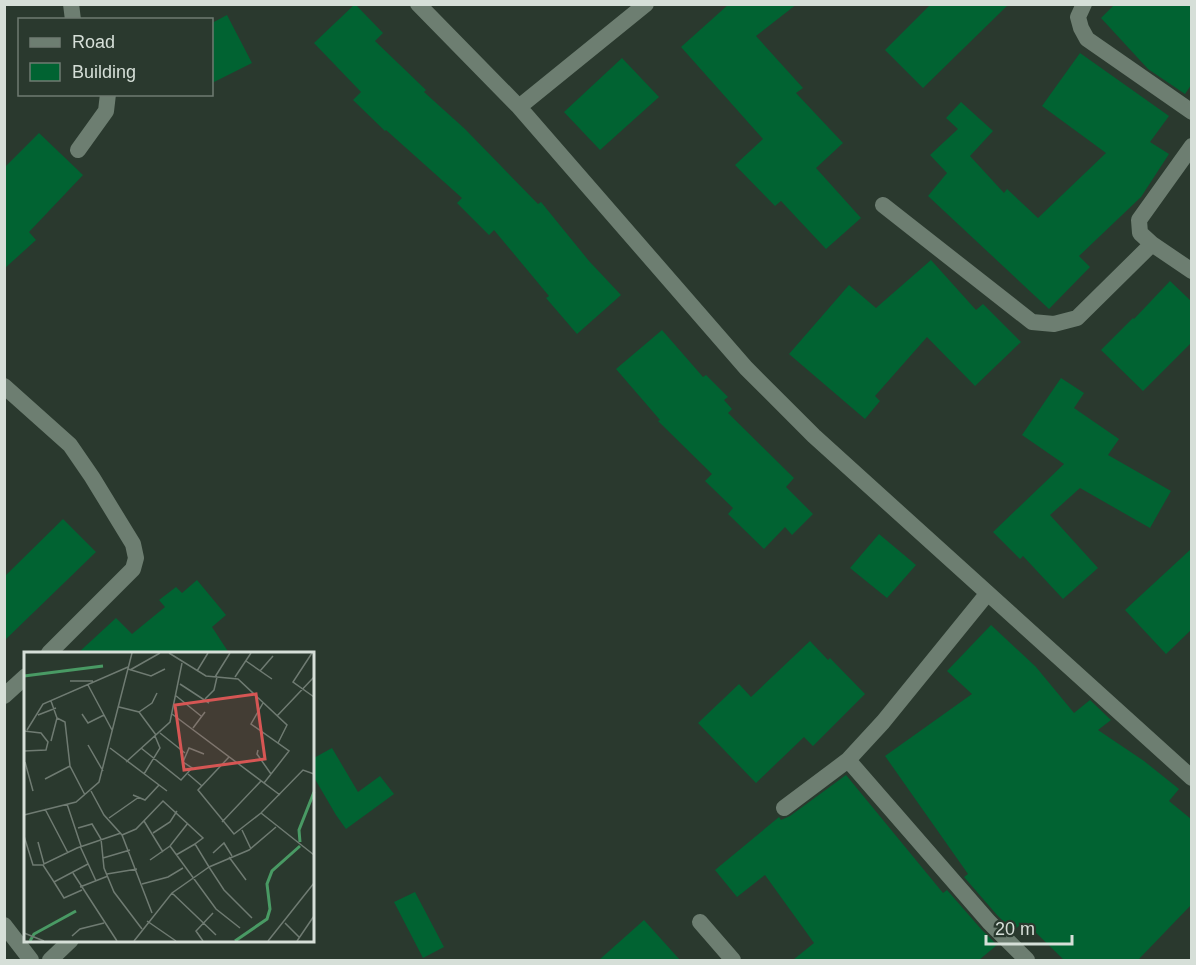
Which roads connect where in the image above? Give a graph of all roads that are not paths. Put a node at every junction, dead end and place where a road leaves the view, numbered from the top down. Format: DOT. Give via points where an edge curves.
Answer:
graph roads {
  1 [pos="418,4"];
  2 [pos="646,4"];
  3 [pos="1083,4"];
  4 [pos="108,96"];
  5 [pos="519,107"];
  6 [pos="1191,112"];
  7 [pos="1191,146"];
  8 [pos="78,150"];
  9 [pos="883,205"];
  10 [pos="1152,244"];
  11 [pos="1191,271"];
  12 [pos="4,386"];
  13 [pos="987,594"];
  14 [pos="50,652"];
  15 [pos="24,678"];
  16 [pos="4,696"];
  17 [pos="848,760"];
  18 [pos="1191,778"];
  19 [pos="784,808"];
  20 [pos="700,922"];
  21 [pos="4,925"];
  22 [pos="69,941"];
  23 [pos="32,960"];
  24 [pos="50,960"];
  25 [pos="733,960"];
  26 [pos="1027,960"];
  1 -- 5 [label="street"];
  2 -- 5 [label="street"];
  3 -- 6 [label="street" via="1078,17 1087,39"];
  4 -- 8 [label="street" via="106,111"];
  5 -- 13 [label="street" via="746,368 813,436"];
  7 -- 10 [label="street" via="1139,220 1140,233"];
  9 -- 10 [label="street" via="1032,322 1054,324 1077,318"];
  10 -- 11 [label="street"];
  12 -- 14 [label="street" via="70,445 133,544 136,558 133,569"];
  13 -- 17 [label="street"];
  13 -- 18 [label="street"];
  15 -- 16 [label="street"];
  17 -- 19 [label="street"];
  17 -- 26 [label="street"];
  20 -- 25 [label="street"];
  21 -- 23 [label="street"];
  22 -- 24 [label="street"];
}
